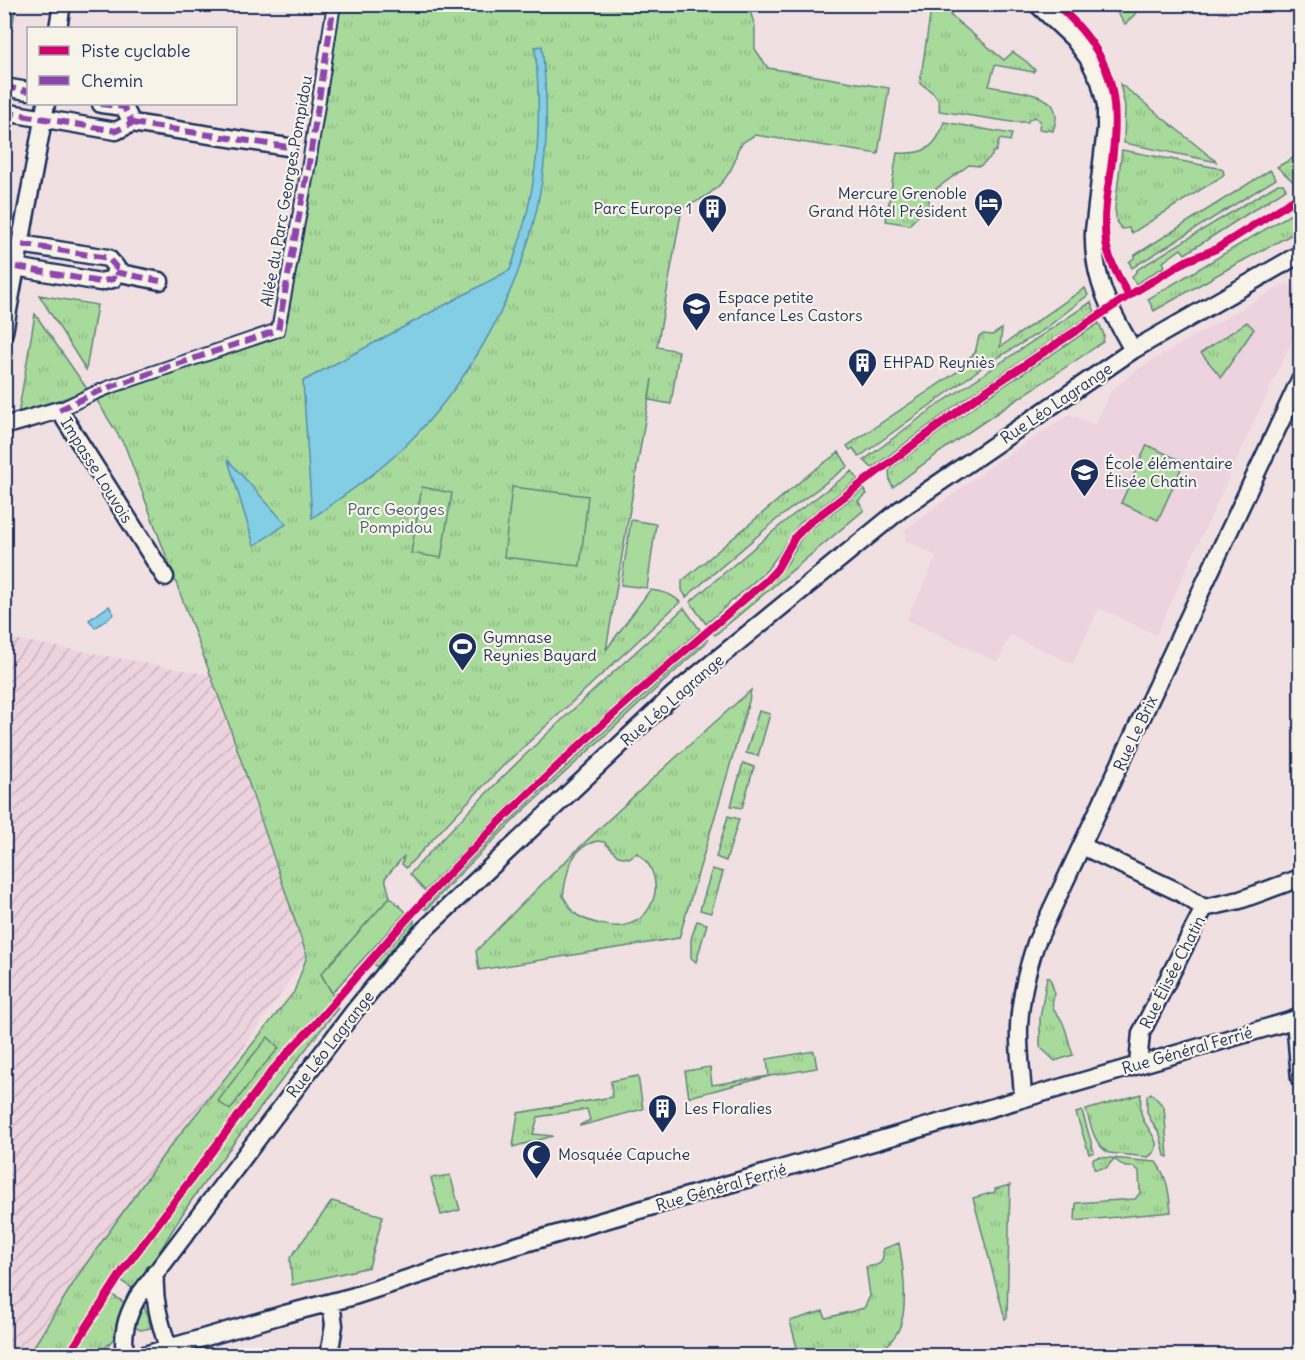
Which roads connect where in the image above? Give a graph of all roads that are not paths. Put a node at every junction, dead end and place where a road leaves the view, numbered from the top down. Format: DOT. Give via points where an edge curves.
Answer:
graph roads {
  1 [pos="62,4"];
  2 [pos="333,4"];
  3 [pos="1037,4"];
  4 [pos="58,27"];
  5 [pos="4,87"];
  6 [pos="27,91"];
  7 [pos="109,105"];
  8 [pos="44,111"];
  9 [pos="4,112"];
  10 [pos="132,123"];
  11 [pos="288,147"];
  12 [pos="20,244"];
  13 [pos="1300,254"];
  14 [pos="16,267"];
  15 [pos="115,272"];
  16 [pos="160,280"];
  17 [pos="4,332"];
  18 [pos="1133,350"];
  19 [pos="1300,380"];
  20 [pos="59,410"];
  21 [pos="4,426"];
  22 [pos="165,577"];
  23 [pos="1082,846"];
  24 [pos="1300,878"];
  25 [pos="1204,908"];
  26 [pos="1298,1019"];
  27 [pos="1138,1065"];
  28 [pos="1300,1079"];
  29 [pos="1023,1098"];
  30 [pos="156,1272"];
  31 [pos="331,1302"];
  32 [pos="168,1348"];
  33 [pos="125,1356"];
  34 [pos="141,1356"];
  35 [pos="329,1356"];
  1 -- 4 [label="street"];
  2 -- 20 [label="street, Allée du Parc Georges Pompidou" via="278,330 110,387"];
  3 -- 18 [label="street" via="1073,38 1100,81 1106,129 1094,231 1096,265 1110,309"];
  5 -- 6 [label="street"];
  7 -- 10 [label="street" via="124,107"];
  8 -- 9 [label="street"];
  8 -- 10 [label="street" via="116,131"];
  8 -- 12 [label="street"];
  10 -- 11 [label="street"];
  12 -- 14 [label="street"];
  12 -- 15 [label="street" via="108,258 116,267"];
  13 -- 18 [label="street, Rue Léo Lagrange"];
  14 -- 15 [label="street" via="100,282 113,279"];
  14 -- 17 [label="street"];
  15 -- 16 [label="street"];
  18 -- 30 [label="street, Rue Léo Lagrange" via="901,509 673,695 402,953"];
  19 -- 23 [label="street, Rue Le Brix"];
  20 -- 21 [label="street, Impasse Louvois"];
  20 -- 22 [label="street, Impasse Louvois"];
  23 -- 25 [label="street"];
  23 -- 29 [label="street, Rue Le Brix" via="1036,943 1028,970 1019,1027"];
  24 -- 25 [label="street, Rue Élisée Chatin" via="1240,900"];
  25 -- 27 [label="street, Rue Élisée Chatin" via="1141,1033"];
  26 -- 27 [label="street, Rue Général Ferrié"];
  26 -- 28 [label="street"];
  27 -- 29 [label="street, Rue Général Ferrié"];
  29 -- 31 [label="street, Rue Général Ferrié"];
  30 -- 32 [label="street" via="155,1301"];
  30 -- 33 [label="street, Rue Léo Lagrange" via="129,1312 123,1338"];
  31 -- 32 [label="street, Rue Général Ferrié"];
  31 -- 35 [label="street" via="334,1325"];
  32 -- 34 [label="street, Rue Général Ferrié"];
}
